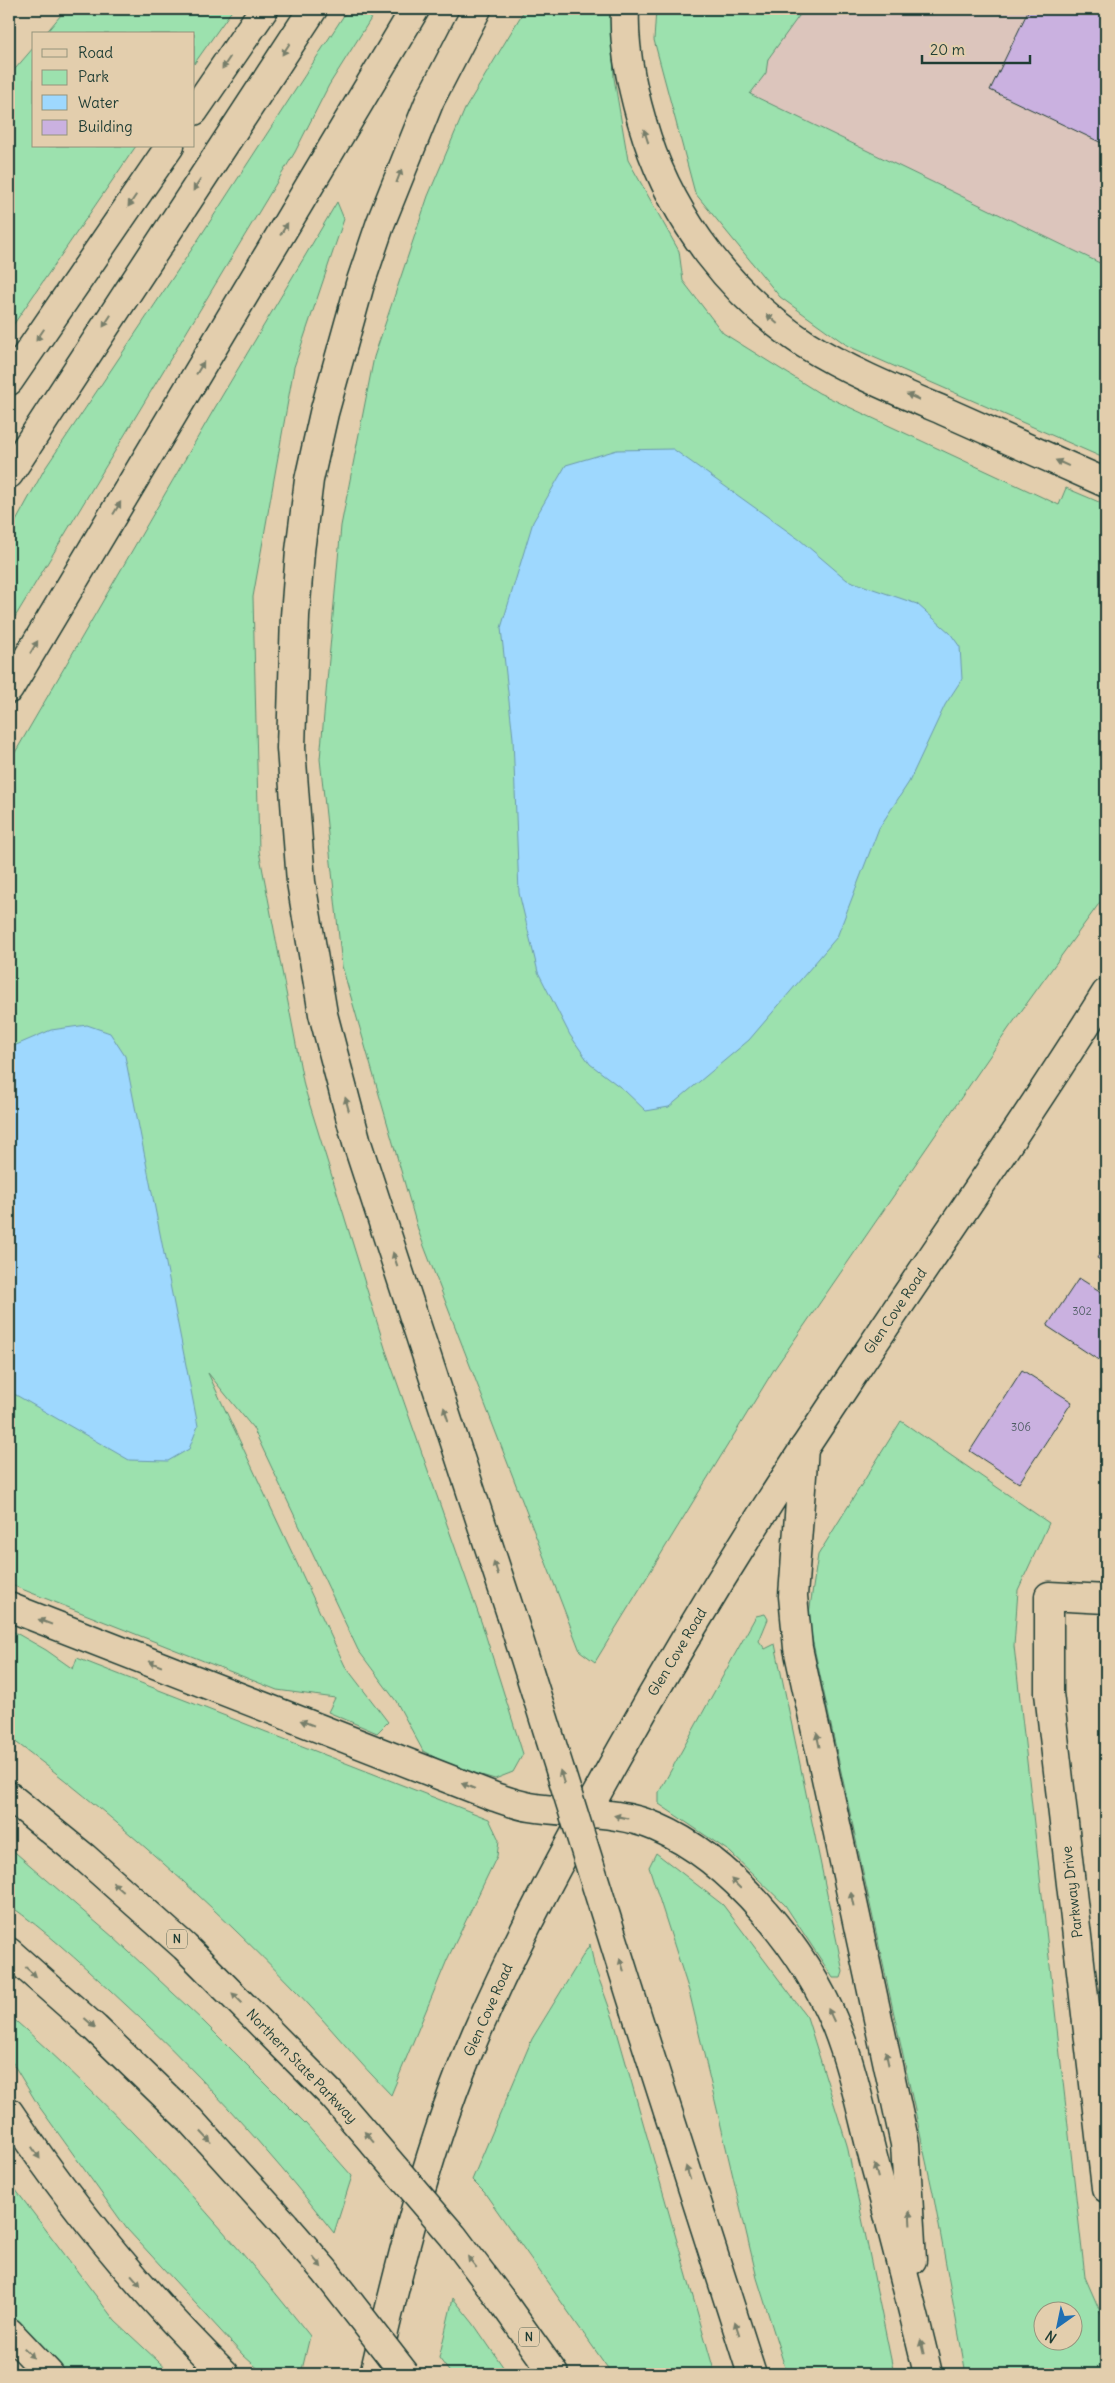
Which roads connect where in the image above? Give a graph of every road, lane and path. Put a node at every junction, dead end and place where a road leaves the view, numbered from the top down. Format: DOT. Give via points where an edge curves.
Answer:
graph roads {
  1 [pos="264,9"];
  2 [pos="313,9"];
  3 [pos="415,9"];
  4 [pos="477,9"];
  5 [pos="626,9"];
  6 [pos="195,110"];
  7 [pos="169,148"];
  8 [pos="9,381"];
  9 [pos="9,474"];
  10 [pos="1106,482"];
  11 [pos="9,689"];
  12 [pos="1106,993"];
  13 [pos="804,1448"];
  14 [pos="1106,1599"];
  15 [pos="9,1608"];
  16 [pos="9,1796"];
  17 [pos="584,1812"];
  18 [pos="9,1952"];
  19 [pos="9,2112"];
  20 [pos="1106,2188"];
  21 [pos="916,2319"];
  22 [pos="9,2332"];
  23 [pos="50,2374"];
  24 [pos="225,2374"];
  25 [pos="374,2374"];
  26 [pos="405,2374"];
  27 [pos="554,2374"];
  28 [pos="752,2374"];
  29 [pos="928,2374"];
  1 -- 6 [label="main road, one-way"];
  2 -- 9 [label="main road, one-way"];
  11 -- 3 [label="main road, one-way"];
  28 -- 4 [label="main road, one-way, bridge" via="511,1614 357,1143 324,1014 301,882 291,748 300,551 309,480 357,294 381,222 430,100"];
  10 -- 5 [label="main road, one-way" via="846,366 805,344 755,304 691,229 664,182 642,123 634,87"];
  7 -- 8 [label="main road, one-way"];
  12 -- 13 [label="main road, Glen Cove Road"];
  13 -- 17 [label="main road, Glen Cove Road" via="669,1664"];
  21 -- 13 [label="main road, one-way" via="906,2144 794,1618"];
  14 -- 20 [label="main road, Parkway Drive" via="1049,1596 1049,1693"];
  17 -- 15 [label="main road, one-way" via="531,1807 495,1797"];
  27 -- 16 [label="main road, Northern State Parkway / N, one-way, bridge" via="453,2236 332,2095 185,1947 84,1857"];
  21 -- 17 [label="main road, one-way" via="848,2060 836,2025 802,1962 754,1902 728,1875 703,1856 657,1827 622,1817"];
  17 -- 25 [label="main road, Glen Cove Road" via="517,1945 457,2081 429,2161"];
  18 -- 26 [label="main road, one-way, bridge" via="190,2120 325,2272"];
  19 -- 24 [label="main road, one-way" via="46,2168 135,2280"];
  29 -- 21 [label="main road, one-way"];
  22 -- 23 [label="main road, one-way"];
}
